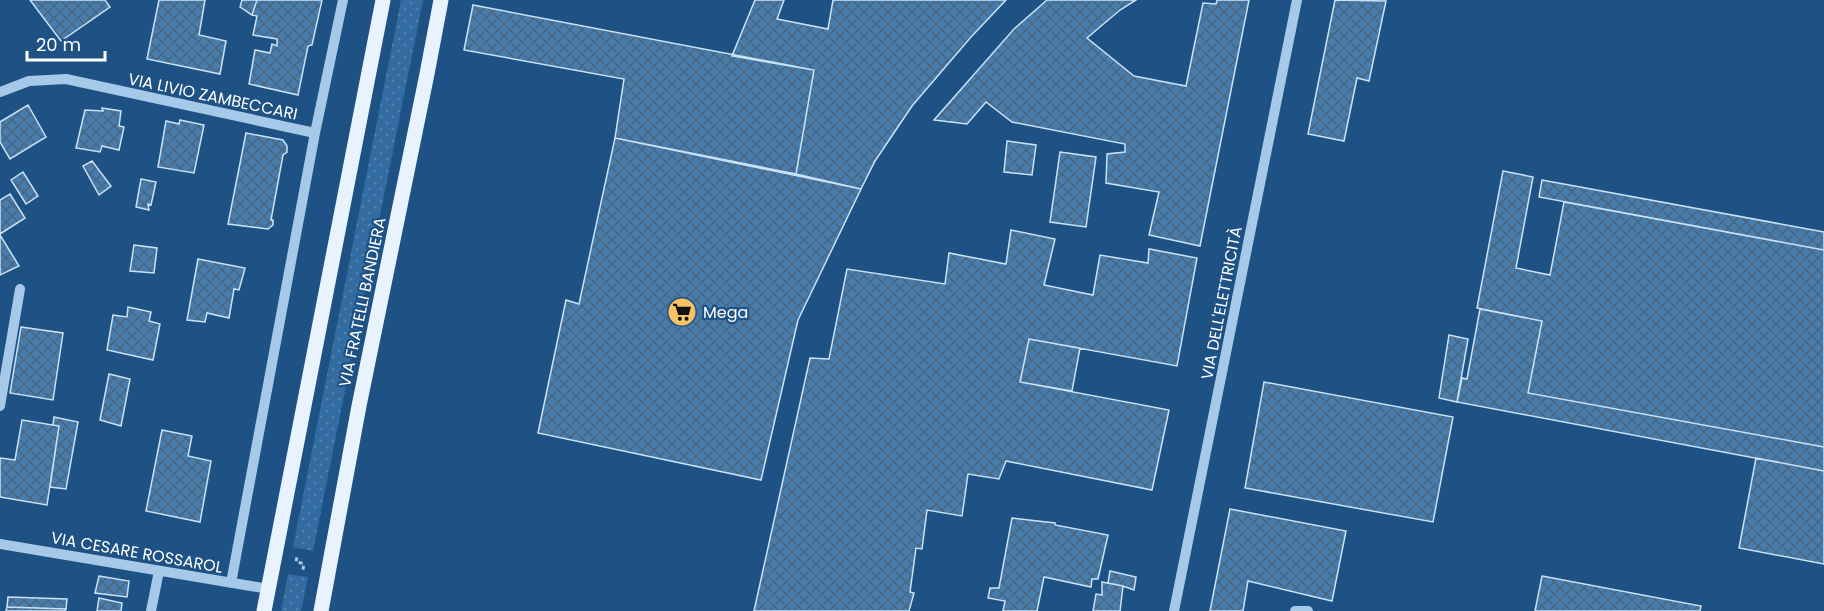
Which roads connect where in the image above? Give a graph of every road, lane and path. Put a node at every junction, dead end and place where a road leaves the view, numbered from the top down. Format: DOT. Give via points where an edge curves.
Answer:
graph roads {
  1 [pos="342,0"];
  2 [pos="383,0"];
  3 [pos="441,0"];
  4 [pos="1298,0"];
  5 [pos="0,92"];
  6 [pos="315,133"];
  7 [pos="20,289"];
  8 [pos="0,406"];
  9 [pos="0,544"];
  10 [pos="291,559"];
  11 [pos="312,570"];
  12 [pos="159,571"];
  13 [pos="231,583"];
  14 [pos="269,590"];
  15 [pos="151,611"];
  16 [pos="264,611"];
  17 [pos="321,611"];
  18 [pos="1174,611"];
  19 [pos="1295,611"];
  20 [pos="1308,611"];
  1 -- 6 [label="street"];
  2 -- 14 [label="main road"];
  3 -- 17 [label="main road, VIA FRATELLI BANDIERA"];
  4 -- 18 [label="street, VIA DELL'ELETTRICITÀ"];
  5 -- 6 [label="street, VIA LIVIO ZAMBECCARI" via="29,81 66,80"];
  6 -- 13 [label="street"];
  7 -- 8 [label="street"];
  9 -- 12 [label="street, VIA CESARE ROSSAROL"];
  10 -- 11 [label="path"];
  12 -- 13 [label="street, VIA CESARE ROSSAROL"];
  12 -- 15 [label="street"];
  13 -- 14 [label="street, VIA CESARE ROSSAROL"];
  14 -- 16 [label="main road"];
  19 -- 20 [label="street"];
}
